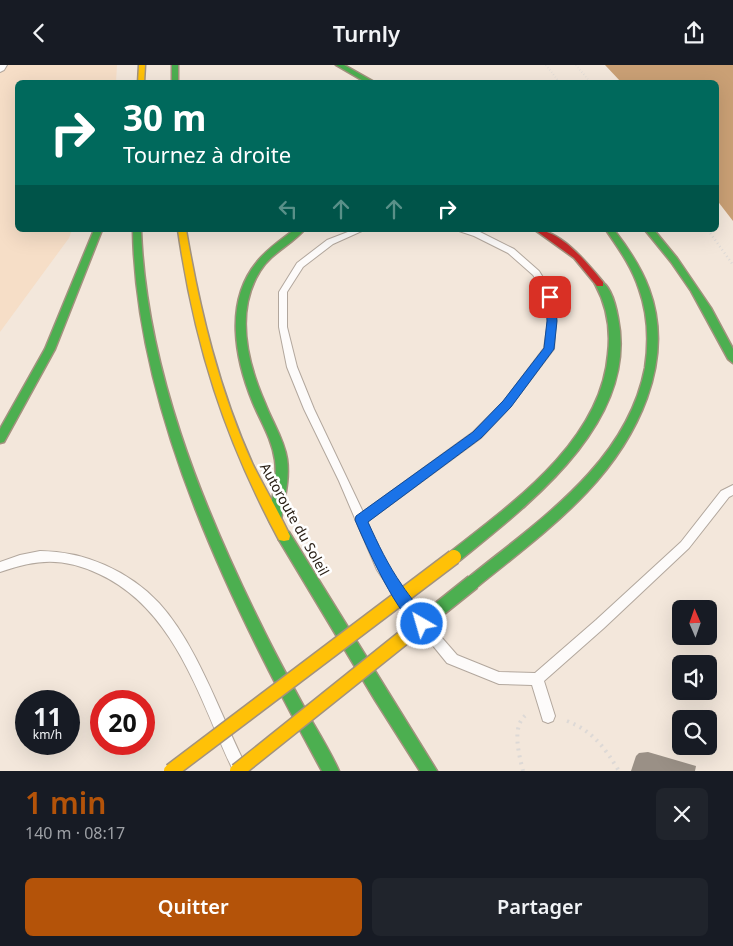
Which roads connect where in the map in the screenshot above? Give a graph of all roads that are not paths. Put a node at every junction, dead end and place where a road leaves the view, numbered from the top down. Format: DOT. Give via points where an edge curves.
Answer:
graph roads {
  1 [pos="142,65"];
  2 [pos="175,65"];
  3 [pos="340,65"];
  4 [pos="141,80"];
  5 [pos="175,80"];
  6 [pos="368,80"];
  7 [pos="97,232"];
  8 [pos="137,232"];
  9 [pos="182,232"];
  10 [pos="297,232"];
  11 [pos="355,232"];
  12 [pos="468,232"];
  13 [pos="543,232"];
  14 [pos="611,232"];
  15 [pos="651,232"];
  16 [pos="733,359"];
  17 [pos="0,439"];
  18 [pos="733,489"];
  19 [pos="275,520"];
  20 [pos="361,520"];
  21 [pos="0,567"];
  22 [pos="537,679"];
  23 [pos="548,716"];
  24 [pos="171,771"];
  25 [pos="237,771"];
  26 [pos="241,771"];
  27 [pos="331,771"];
  28 [pos="429,771"];
  1 -- 4 [label="highway"];
  2 -- 5 [label="highway"];
  3 -- 6 [label="highway"];
  7 -- 17 [label="highway" via="50,349"];
  8 -- 27 [label="highway" via="145,315 172,430 245,604 288,695"];
  9 -- 19 [label="highway, Autoroute du Soleil" via="187,272 208,358 232,425"];
  10 -- 19 [label="highway" via="274,249 254,272 242,309 243,337 254,390 281,459"];
  11 -- 20 [label="lane" via="330,241 300,265 284,292 283,327 292,367"];
  12 -- 20 [label="lane" via="511,251 536,273 550,297 549,349 507,404 477,435"];
  13 -- 24 [label="highway, bridge" via="562,243 585,263 607,296 616,327 617,356 595,416 533,490 454,557"];
  14 -- 25 [label="highway, bridge" via="634,268 652,321 652,358 640,404 602,467 580,492 473,582"];
  15 -- 16 [label="highway" via="682,267 704,300"];
  18 -- 22 [label="lane" via="725,494 685,545"];
  19 -- 28 [label="highway, Autoroute du Soleil" via="400,729"];
  20 -- 22 [label="lane" via="381,566 409,608 452,659 499,678"];
  21 -- 26 [label="lane" via="39,556 66,558 99,568 139,593 164,619 186,655"];
  22 -- 23 [label="lane"];
}
